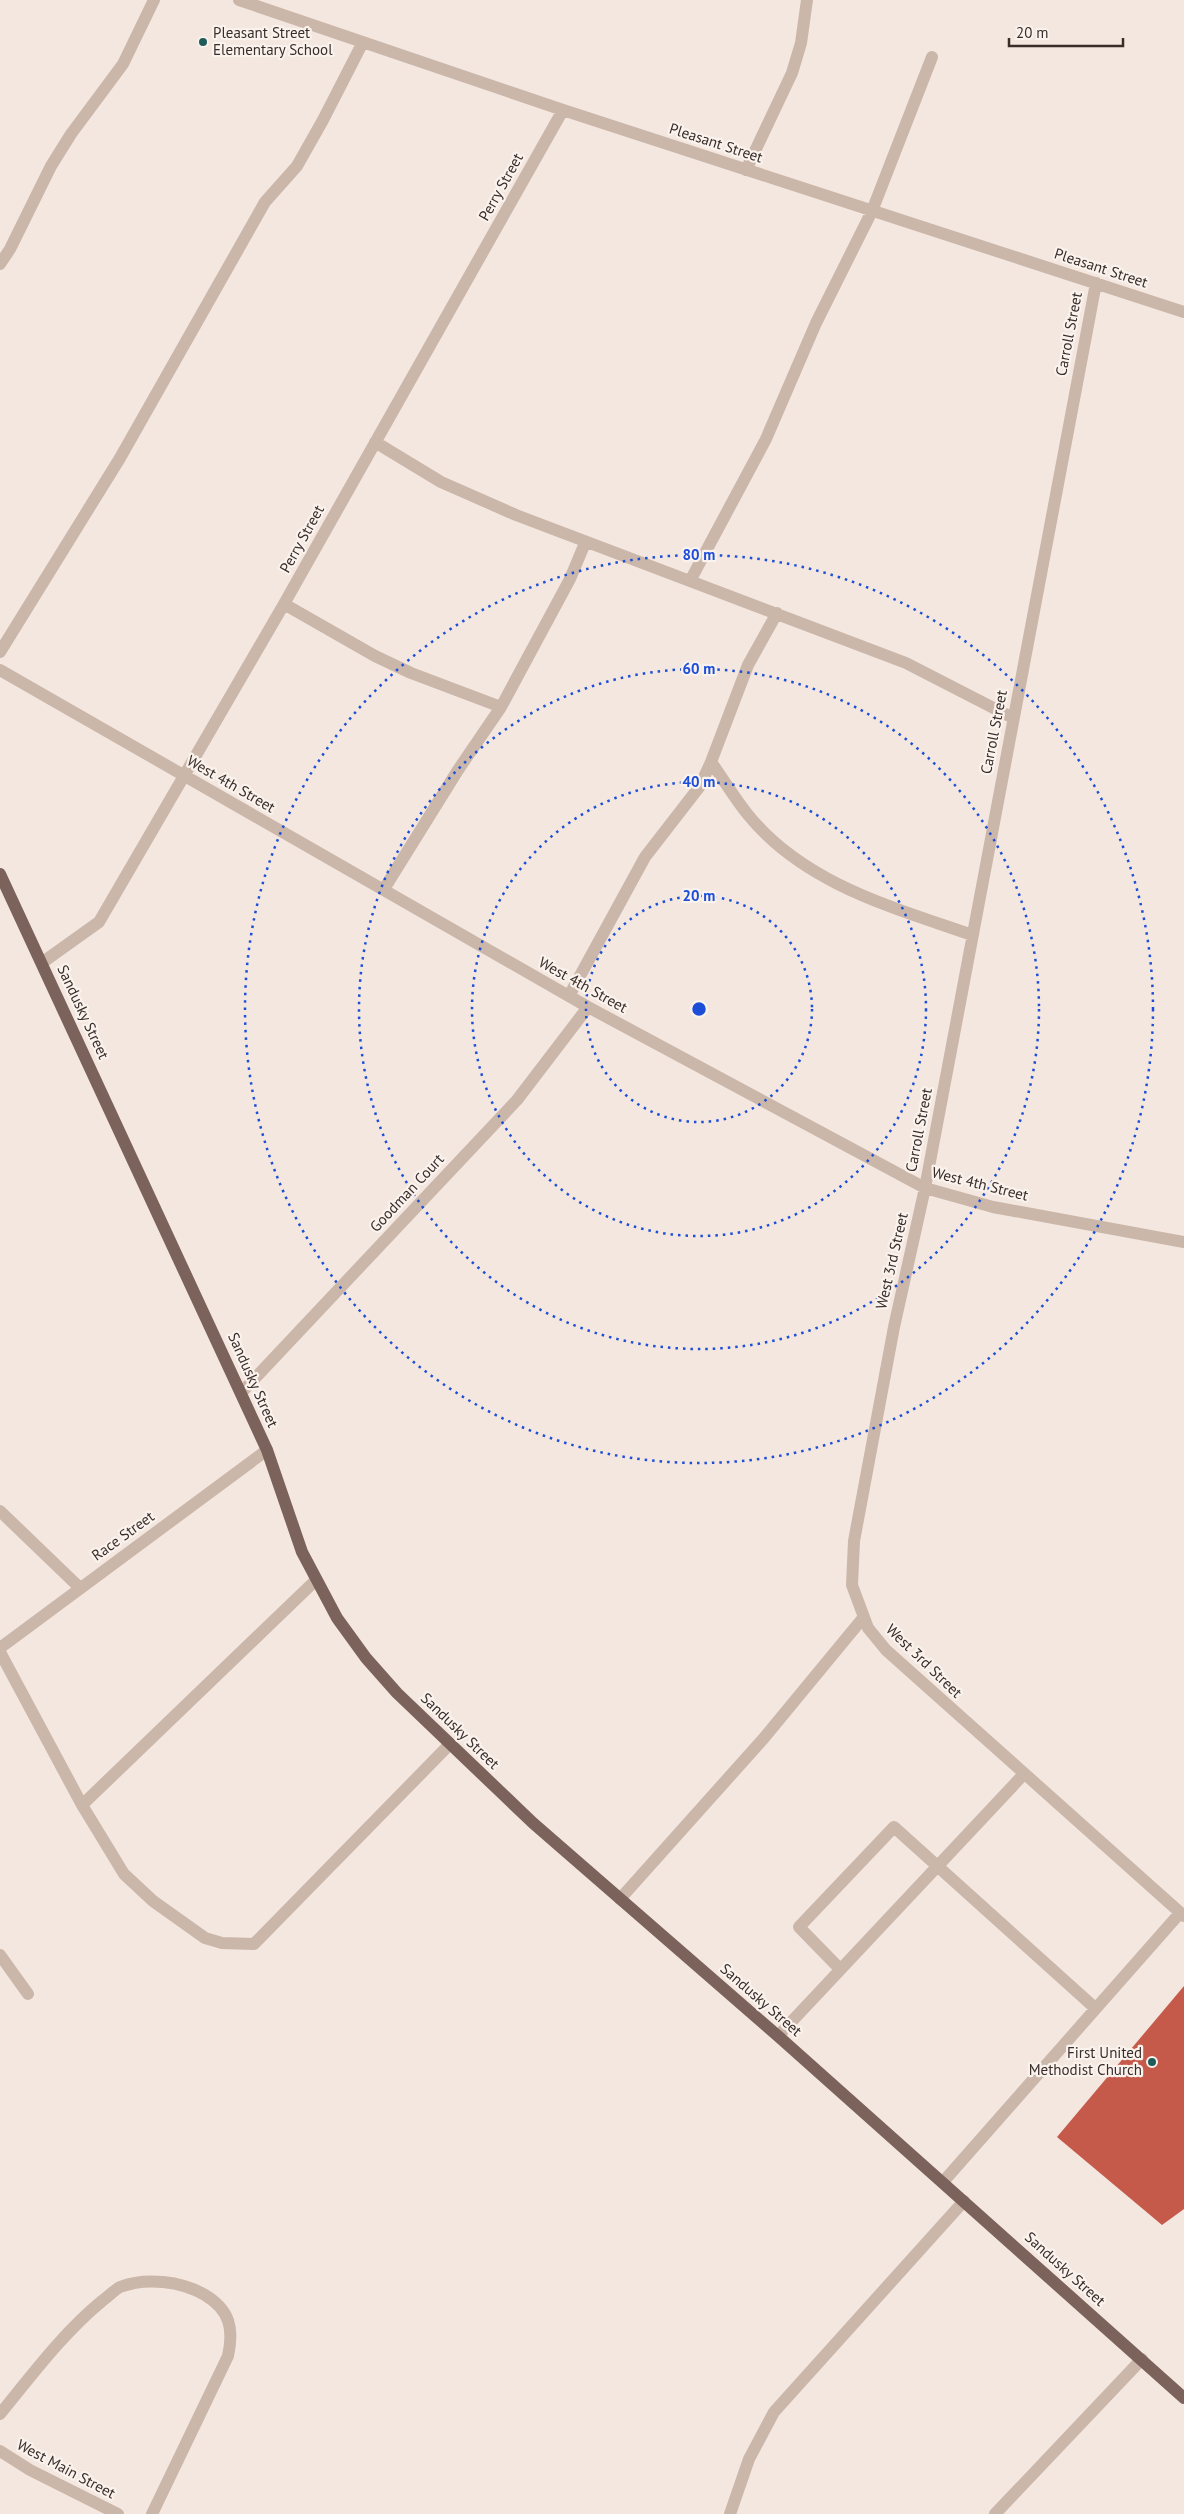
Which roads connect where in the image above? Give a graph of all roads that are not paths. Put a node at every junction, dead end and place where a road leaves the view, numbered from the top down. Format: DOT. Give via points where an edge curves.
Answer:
graph roads {
  1 [pos="154,0"];
  2 [pos="239,0"];
  3 [pos="807,0"];
  4 [pos="363,42"];
  5 [pos="932,57"];
  6 [pos="563,110"];
  7 [pos="746,170"];
  8 [pos="872,211"];
  9 [pos="0,264"];
  10 [pos="1096,284"];
  11 [pos="1184,312"];
  12 [pos="375,442"];
  13 [pos="585,543"];
  14 [pos="690,582"];
  15 [pos="284,604"];
  16 [pos="777,613"];
  17 [pos="0,652"];
  18 [pos="0,670"];
  19 [pos="501,707"];
  20 [pos="1013,718"];
  21 [pos="711,762"];
  22 [pos="184,776"];
  23 [pos="0,874"];
  24 [pos="384,889"];
  25 [pos="972,935"];
  26 [pos="43,962"];
  27 [pos="568,996"];
  28 [pos="588,1007"];
  29 [pos="925,1188"];
  30 [pos="1184,1242"];
  31 [pos="241,1393"];
  32 [pos="267,1450"];
  33 [pos="0,1512"];
  34 [pos="316,1580"];
  35 [pos="80,1588"];
  36 [pos="863,1618"];
  37 [pos="0,1648"];
  38 [pos="0,1652"];
  39 [pos="450,1744"];
  40 [pos="1024,1774"];
  41 [pos="82,1805"];
  42 [pos="938,1867"];
  43 [pos="620,1899"];
  44 [pos="1182,1915"];
  45 [pos="0,1955"];
  46 [pos="840,1969"];
  47 [pos="28,1994"];
  48 [pos="1095,2008"];
  49 [pos="778,2036"];
  50 [pos="943,2182"];
  51 [pos="964,2201"];
  52 [pos="1142,2359"];
  53 [pos="1184,2398"];
  54 [pos="0,2414"];
  55 [pos="0,2451"];
  56 [pos="118,2514"];
  57 [pos="152,2514"];
  58 [pos="730,2514"];
  59 [pos="995,2514"];
  1 -- 9 [label="street" via="123,64 51,166"];
  2 -- 4 [label="street, Pleasant Street"];
  3 -- 7 [label="street" via="801,43 792,73"];
  4 -- 6 [label="street, Pleasant Street"];
  4 -- 17 [label="street" via="296,166 265,202 120,458"];
  5 -- 8 [label="street"];
  6 -- 7 [label="street, Pleasant Street"];
  6 -- 12 [label="street, Perry Street"];
  7 -- 8 [label="street, Pleasant Street"];
  8 -- 10 [label="street, Pleasant Street"];
  8 -- 14 [label="street" via="816,323 766,439"];
  10 -- 11 [label="street, Pleasant Street"];
  10 -- 20 [label="street, Carroll Street"];
  12 -- 13 [label="street" via="442,482"];
  12 -- 15 [label="street, Perry Street"];
  13 -- 14 [label="street"];
  13 -- 19 [label="street" via="566,587"];
  14 -- 16 [label="street"];
  15 -- 19 [label="street" via="375,656"];
  15 -- 22 [label="street, Perry Street"];
  16 -- 20 [label="street" via="906,664"];
  16 -- 21 [label="street" via="748,664"];
  18 -- 22 [label="street, West 4th Street"];
  19 -- 24 [label="street"];
  20 -- 25 [label="street, Carroll Street"];
  21 -- 25 [label="street" via="749,816 770,838 812,870 861,896"];
  21 -- 27 [label="street" via="688,803 664,829 645,857"];
  22 -- 24 [label="street, West 4th Street"];
  22 -- 26 [label="street, Perry Street" via="99,922"];
  23 -- 26 [label="main road, Sandusky Street"];
  24 -- 27 [label="street, West 4th Street"];
  25 -- 29 [label="street, Carroll Street"];
  26 -- 31 [label="main road, Sandusky Street"];
  27 -- 28 [label="street, West 4th Street"];
  28 -- 29 [label="street, West 4th Street"];
  28 -- 31 [label="street, Goodman Court" via="517,1100"];
  29 -- 30 [label="street, West 4th Street" via="993,1207"];
  29 -- 36 [label="street, West 3rd Street" via="894,1327 854,1541 852,1585"];
  31 -- 32 [label="main road, Sandusky Street"];
  32 -- 34 [label="main road, Sandusky Street" via="285,1508"];
  32 -- 35 [label="street, Race Street"];
  33 -- 35 [label="street"];
  34 -- 39 [label="main road, Sandusky Street" via="337,1618 366,1658"];
  34 -- 41 [label="street"];
  35 -- 37 [label="street, Race Street"];
  36 -- 40 [label="street, West 3rd Street" via="886,1650"];
  36 -- 43 [label="street" via="764,1738"];
  38 -- 41 [label="street"];
  39 -- 41 [label="street" via="254,1944 222,1943 205,1938 153,1901 124,1874"];
  39 -- 43 [label="main road, Sandusky Street"];
  40 -- 42 [label="street"];
  40 -- 44 [label="street, West 3rd Street"];
  42 -- 46 [label="street"];
  42 -- 46 [label="street" via="894,1826 799,1927"];
  42 -- 48 [label="street"];
  43 -- 49 [label="main road, Sandusky Street"];
  44 -- 48 [label="street"];
  45 -- 47 [label="street"];
  46 -- 49 [label="street"];
  48 -- 50 [label="street"];
  49 -- 50 [label="main road, Sandusky Street"];
  50 -- 51 [label="main road, Sandusky Street"];
  51 -- 52 [label="main road, Sandusky Street"];
  51 -- 58 [label="street" via="774,2412 749,2459"];
  52 -- 53 [label="main road, Sandusky Street"];
  52 -- 59 [label="street"];
  54 -- 57 [label="street" via="51,2351 87,2313 120,2287 161,2280 195,2289 213,2300 226,2312 232,2340 228,2356"];
  55 -- 56 [label="street, West Main Street"];
}
